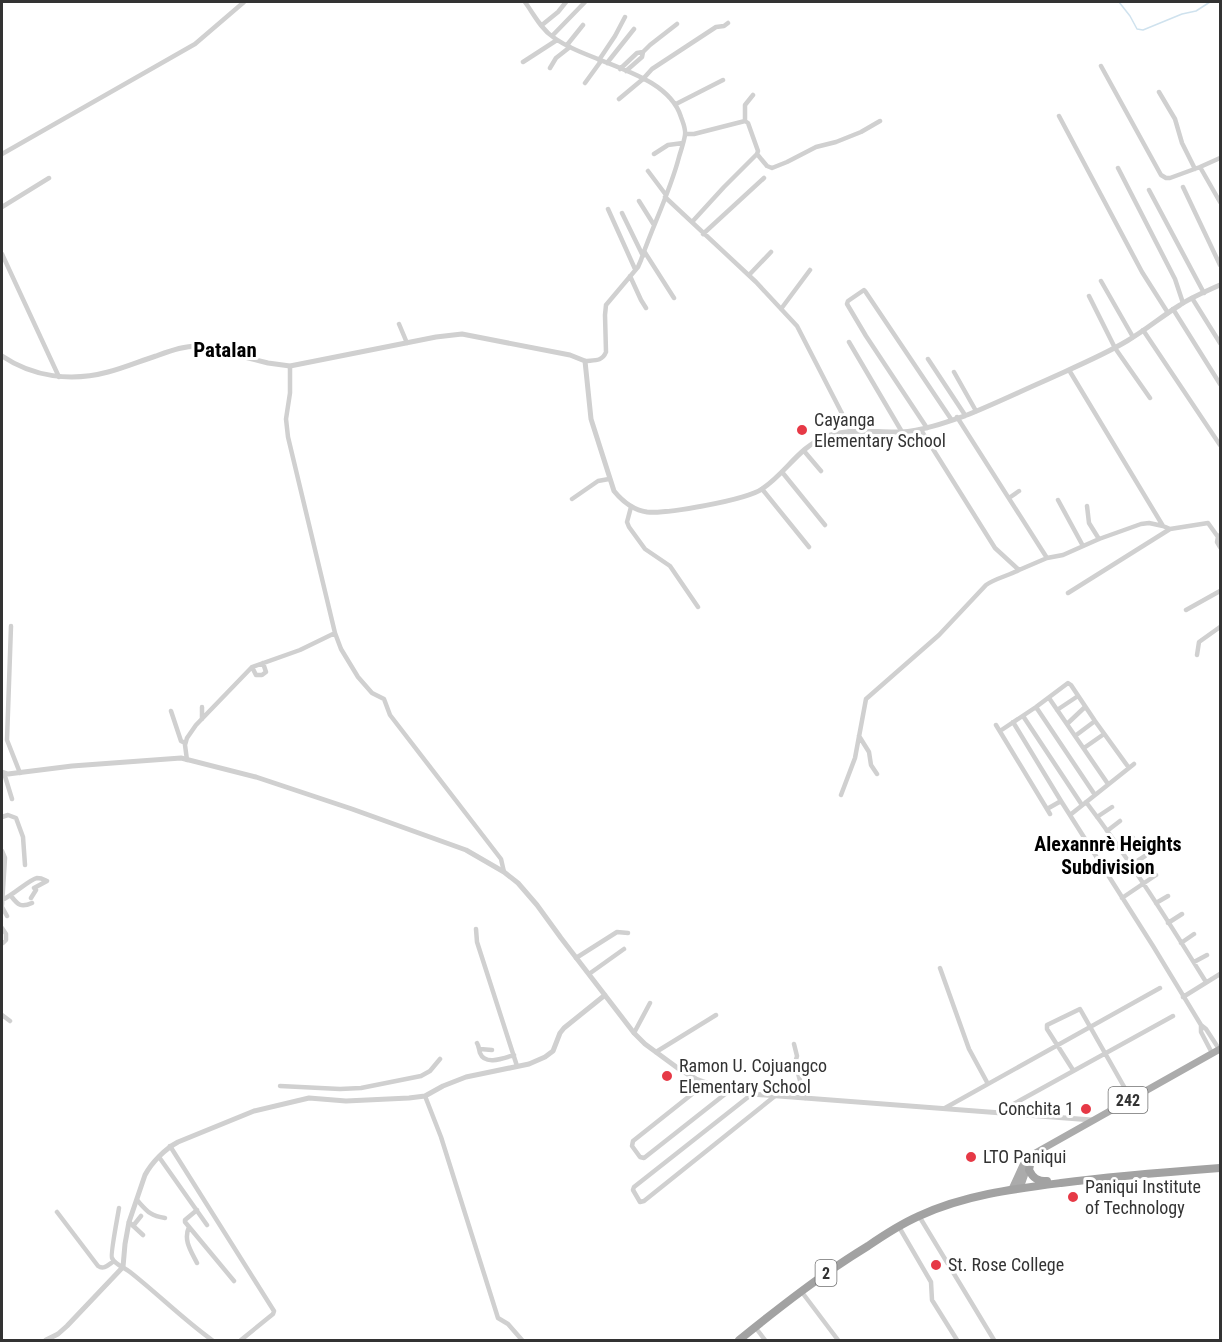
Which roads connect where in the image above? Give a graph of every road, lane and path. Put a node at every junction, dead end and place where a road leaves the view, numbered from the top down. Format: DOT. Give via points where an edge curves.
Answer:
graph roads {
  1 [pos="244,2"];
  2 [pos="525,2"];
  3 [pos="566,2"];
  4 [pos="585,2"];
  5 [pos="625,17"];
  6 [pos="728,23"];
  7 [pos="677,24"];
  8 [pos="584,25"];
  9 [pos="542,26"];
  10 [pos="634,29"];
  11 [pos="552,36"];
  12 [pos="557,40"];
  13 [pos="568,46"];
  14 [pos="643,52"];
  15 [pos="602,61"];
  16 [pos="523,62"];
  17 [pos="1101,66"];
  18 [pos="550,68"];
  19 [pos="620,69"];
  20 [pos="626,71"];
  21 [pos="643,78"];
  22 [pos="723,80"];
  23 [pos="585,84"];
  24 [pos="1159,92"];
  25 [pos="753,95"];
  26 [pos="619,99"];
  27 [pos="676,104"];
  28 [pos="1059,116"];
  29 [pos="745,121"];
  30 [pos="880,121"];
  31 [pos="686,134"];
  32 [pos="683,143"];
  33 [pos="2,154"];
  34 [pos="654,154"];
  35 [pos="757,154"];
  36 [pos="1221,158"];
  37 [pos="1118,168"];
  38 [pos="1197,168"];
  39 [pos="648,171"];
  40 [pos="49,178"];
  41 [pos="764,178"];
  42 [pos="1183,186"];
  43 [pos="1149,190"];
  44 [pos="666,196"];
  45 [pos="639,201"];
  46 [pos="1221,202"];
  47 [pos="2,207"];
  48 [pos="608,209"];
  49 [pos="622,213"];
  50 [pos="692,222"];
  51 [pos="654,225"];
  52 [pos="704,234"];
  53 [pos="771,252"];
  54 [pos="644,253"];
  55 [pos="2,254"];
  56 [pos="1221,265"];
  57 [pos="635,269"];
  58 [pos="810,270"];
  59 [pos="749,275"];
  60 [pos="630,276"];
  61 [pos="1101,281"];
  62 [pos="1221,285"];
  63 [pos="1204,293"];
  64 [pos="1089,296"];
  65 [pos="674,298"];
  66 [pos="1192,298"];
  67 [pos="1183,303"];
  68 [pos="646,308"];
  69 [pos="781,309"];
  70 [pos="1170,311"];
  71 [pos="399,324"];
  72 [pos="1143,330"];
  73 [pos="1133,337"];
  74 [pos="849,342"];
  75 [pos="407,343"];
  76 [pos="1221,343"];
  77 [pos="1115,348"];
  78 [pos="2,356"];
  79 [pos="928,359"];
  80 [pos="585,361"];
  81 [pos="290,366"];
  82 [pos="1069,370"];
  83 [pos="954,372"];
  84 [pos="59,377"];
  85 [pos="1221,384"];
  86 [pos="1150,398"];
  87 [pos="976,411"];
  88 [pos="965,415"];
  89 [pos="954,418"];
  90 [pos="924,429"];
  91 [pos="850,431"];
  92 [pos="902,432"];
  93 [pos="1221,445"];
  94 [pos="804,451"];
  95 [pos="821,471"];
  96 [pos="782,472"];
  97 [pos="609,479"];
  98 [pos="762,489"];
  99 [pos="1019,491"];
  100 [pos="1009,498"];
  101 [pos="572,499"];
  102 [pos="1059,500"];
  103 [pos="1087,506"];
  104 [pos="631,507"];
  105 [pos="825,525"];
  106 [pos="1163,526"];
  107 [pos="1170,529"];
  108 [pos="1219,536"];
  109 [pos="1099,539"];
  110 [pos="1083,546"];
  111 [pos="809,547"];
  112 [pos="1221,547"];
  113 [pos="1047,558"];
  114 [pos="1019,570"];
  115 [pos="1221,591"];
  116 [pos="1068,593"];
  117 [pos="698,607"];
  118 [pos="1186,610"];
  119 [pos="11,626"];
  120 [pos="1221,627"];
  121 [pos="334,633"];
  122 [pos="1197,655"];
  123 [pos="263,663"];
  124 [pos="252,667"];
  125 [pos="1078,696"];
  126 [pos="1048,698"];
  127 [pos="201,706"];
  128 [pos="1036,707"];
  129 [pos="1085,707"];
  130 [pos="1057,710"];
  131 [pos="171,711"];
  132 [pos="1023,716"];
  133 [pos="202,719"];
  134 [pos="1095,721"];
  135 [pos="1013,722"];
  136 [pos="1067,724"];
  137 [pos="996,725"];
  138 [pos="8,728"];
  139 [pos="2,730"];
  140 [pos="1000,730"];
  141 [pos="1104,735"];
  142 [pos="859,736"];
  143 [pos="1076,736"];
  144 [pos="185,742"];
  145 [pos="1084,748"];
  146 [pos="187,760"];
  147 [pos="1134,764"];
  148 [pos="1129,768"];
  149 [pos="3,773"];
  150 [pos="20,773"];
  151 [pos="877,774"];
  152 [pos="1108,784"];
  153 [pos="841,795"];
  154 [pos="1095,795"];
  155 [pos="12,799"];
  156 [pos="1061,801"];
  157 [pos="1084,804"];
  158 [pos="1112,807"];
  159 [pos="1047,809"];
  160 [pos="1050,814"];
  161 [pos="1070,815"];
  162 [pos="2,817"];
  163 [pos="1097,817"];
  164 [pos="1120,821"];
  165 [pos="1107,831"];
  166 [pos="1133,838"];
  167 [pos="1119,848"];
  168 [pos="2,851"];
  169 [pos="1145,856"];
  170 [pos="3,857"];
  171 [pos="25,865"];
  172 [pos="1131,865"];
  173 [pos="3,867"];
  174 [pos="504,872"];
  175 [pos="1156,875"];
  176 [pos="29,883"];
  177 [pos="1143,884"];
  178 [pos="36,890"];
  179 [pos="11,896"];
  180 [pos="1168,896"];
  181 [pos="1122,898"];
  182 [pos="1156,903"];
  183 [pos="2,904"];
  184 [pos="1182,914"];
  185 [pos="7,916"];
  186 [pos="1168,923"];
  187 [pos="2,928"];
  188 [pos="476,929"];
  189 [pos="628,933"];
  190 [pos="1194,934"];
  191 [pos="1181,943"];
  192 [pos="3,944"];
  193 [pos="624,949"];
  194 [pos="1207,955"];
  195 [pos="576,958"];
  196 [pos="1194,962"];
  197 [pos="940,968"];
  198 [pos="588,974"];
  199 [pos="1221,974"];
  200 [pos="1206,982"];
  201 [pos="1160,988"];
  202 [pos="604,995"];
  203 [pos="1183,997"];
  204 [pos="650,1003"];
  205 [pos="2,1015"];
  206 [pos="716,1016"];
  207 [pos="1173,1016"];
  208 [pos="10,1021"];
  209 [pos="1201,1025"];
  210 [pos="1090,1027"];
  211 [pos="634,1033"];
  212 [pos="1214,1042"];
  213 [pos="794,1044"];
  214 [pos="1208,1045"];
  215 [pos="1057,1046"];
  216 [pos="492,1050"];
  217 [pos="1217,1050"];
  218 [pos="656,1052"];
  219 [pos="1105,1053"];
  220 [pos="514,1055"];
  221 [pos="440,1059"];
  222 [pos="517,1066"];
  223 [pos="1073,1070"];
  224 [pos="706,1083"];
  225 [pos="987,1084"];
  226 [pos="280,1086"];
  227 [pos="362,1088"];
  228 [pos="729,1091"];
  229 [pos="752,1094"];
  230 [pos="425,1096"];
  231 [pos="775,1096"];
  232 [pos="805,1098"];
  233 [pos="363,1099"];
  234 [pos="1131,1099"];
  235 [pos="945,1108"];
  236 [pos="999,1113"];
  237 [pos="1094,1120"];
  238 [pos="170,1146"];
  239 [pos="159,1157"];
  240 [pos="1032,1157"];
  241 [pos="1221,1168"];
  242 [pos="1060,1183"];
  243 [pos="1016,1188"];
  244 [pos="137,1200"];
  245 [pos="119,1208"];
  246 [pos="197,1210"];
  247 [pos="57,1212"];
  248 [pos="141,1216"];
  249 [pos="919,1216"];
  250 [pos="165,1218"];
  251 [pos="131,1224"];
  252 [pos="207,1225"];
  253 [pos="189,1227"];
  254 [pos="899,1227"];
  255 [pos="143,1235"];
  256 [pos="114,1261"];
  257 [pos="197,1263"];
  258 [pos="123,1267"];
  259 [pos="234,1281"];
  260 [pos="801,1291"];
  261 [pos="755,1327"];
  262 [pos="46,1341"];
  263 [pos="212,1341"];
  264 [pos="242,1341"];
  265 [pos="522,1341"];
  266 [pos="739,1341"];
  267 [pos="765,1341"];
  268 [pos="838,1341"];
  269 [pos="957,1341"];
  270 [pos="994,1341"];
  1 -- 33 [label="street" via="195,44"];
  2 -- 9 [label="street"];
  3 -- 9 [label="street"];
  4 -- 11 [label="street"];
  5 -- 15 [label="street"];
  6 -- 21 [label="street" via="671,56"];
  7 -- 14 [label="street"];
  8 -- 13 [label="street"];
  9 -- 11 [label="street"];
  10 -- 15 [label="street"];
  11 -- 12 [label="street"];
  12 -- 13 [label="street"];
  12 -- 16 [label="street"];
  13 -- 15 [label="street"];
  13 -- 18 [label="street"];
  14 -- 19 [label="street"];
  14 -- 20 [label="street"];
  15 -- 19 [label="street"];
  15 -- 23 [label="street"];
  17 -- 38 [label="street" via="1163,177"];
  19 -- 20 [label="street"];
  20 -- 21 [label="street"];
  21 -- 26 [label="street"];
  21 -- 27 [label="street" via="667,93"];
  22 -- 27 [label="street"];
  24 -- 38 [label="street"];
  25 -- 29 [label="street" via="745,105"];
  27 -- 31 [label="street"];
  28 -- 70 [label="street" via="1142,272"];
  29 -- 31 [label="street"];
  29 -- 35 [label="street"];
  30 -- 35 [label="street" via="772,168"];
  31 -- 32 [label="street"];
  32 -- 34 [label="street" via="668,145"];
  32 -- 44 [label="street"];
  35 -- 50 [label="street"];
  36 -- 38 [label="street"];
  37 -- 67 [label="street" via="1175,279"];
  38 -- 46 [label="street"];
  39 -- 44 [label="street"];
  40 -- 47 [label="street"];
  41 -- 52 [label="street"];
  42 -- 56 [label="street"];
  43 -- 63 [label="street"];
  44 -- 50 [label="street"];
  44 -- 51 [label="street"];
  45 -- 51 [label="street"];
  48 -- 57 [label="street"];
  49 -- 54 [label="street"];
  50 -- 52 [label="street"];
  51 -- 54 [label="street"];
  52 -- 59 [label="street"];
  53 -- 59 [label="street"];
  54 -- 57 [label="street"];
  54 -- 65 [label="street"];
  55 -- 84 [label="street"];
  57 -- 60 [label="street"];
  58 -- 69 [label="street"];
  59 -- 69 [label="street"];
  60 -- 68 [label="street"];
  60 -- 80 [label="street" via="605,309 605,356"];
  61 -- 73 [label="street"];
  62 -- 63 [label="street"];
  63 -- 66 [label="street"];
  64 -- 77 [label="street"];
  66 -- 67 [label="street"];
  66 -- 76 [label="street"];
  67 -- 70 [label="street"];
  69 -- 91 [label="street" via="799,329"];
  70 -- 72 [label="street"];
  70 -- 85 [label="street"];
  71 -- 75 [label="street"];
  72 -- 73 [label="street"];
  72 -- 93 [label="street"];
  73 -- 77 [label="street"];
  74 -- 92 [label="street"];
  75 -- 80 [label="street" via="467,334"];
  75 -- 81 [label="street"];
  77 -- 82 [label="street"];
  77 -- 86 [label="street"];
  78 -- 84 [label="street" via="16,365"];
  79 -- 88 [label="street"];
  80 -- 97 [label="street" via="591,419"];
  81 -- 84 [label="street" via="191,346 107,372"];
  81 -- 121 [label="street" via="288,437"];
  82 -- 87 [label="street"];
  82 -- 106 [label="street"];
  83 -- 87 [label="street"];
  87 -- 88 [label="street"];
  88 -- 89 [label="street"];
  89 -- 90 [label="street"];
  89 -- 90 [label="street" via="864,290 847,304"];
  89 -- 100 [label="street"];
  90 -- 92 [label="street"];
  90 -- 114 [label="street" via="995,548"];
  91 -- 92 [label="street"];
  91 -- 94 [label="street" via="826,436"];
  94 -- 95 [label="street"];
  94 -- 96 [label="street"];
  96 -- 98 [label="street"];
  96 -- 105 [label="street"];
  97 -- 101 [label="street" via="598,481"];
  97 -- 104 [label="street" via="619,498"];
  98 -- 104 [label="street" via="747,496 666,511 647,512"];
  98 -- 111 [label="street"];
  99 -- 100 [label="street"];
  100 -- 113 [label="street"];
  102 -- 110 [label="street"];
  103 -- 109 [label="street" via="1089,523"];
  104 -- 117 [label="street" via="629,527 645,549 670,566"];
  106 -- 107 [label="street"];
  106 -- 109 [label="street" via="1145,524"];
  107 -- 108 [label="street" via="1209,523"];
  107 -- 116 [label="street"];
  108 -- 112 [label="street" via="1217,542"];
  109 -- 110 [label="street"];
  110 -- 113 [label="street"];
  113 -- 114 [label="street"];
  114 -- 142 [label="street" via="986,585 939,635 869,696"];
  115 -- 118 [label="street"];
  119 -- 138 [label="street"];
  120 -- 122 [label="street" via="1198,642"];
  121 -- 123 [label="street"];
  121 -- 174 [label="street" via="358,677 372,693 384,699 390,715 501,860"];
  123 -- 124 [label="street"];
  123 -- 124 [label="street" via="266,672 262,675 256,675"];
  124 -- 133 [label="street"];
  125 -- 126 [label="street" via="1068,683"];
  125 -- 129 [label="street"];
  125 -- 130 [label="street"];
  126 -- 128 [label="street"];
  126 -- 130 [label="street"];
  127 -- 133 [label="street"];
  128 -- 132 [label="street"];
  128 -- 154 [label="street"];
  129 -- 134 [label="street"];
  129 -- 136 [label="street"];
  130 -- 136 [label="street"];
  131 -- 144 [label="street" via="181,741"];
  132 -- 135 [label="street"];
  132 -- 157 [label="street"];
  133 -- 144 [label="street"];
  134 -- 141 [label="street"];
  134 -- 143 [label="street"];
  135 -- 140 [label="street"];
  135 -- 156 [label="street"];
  136 -- 143 [label="street"];
  137 -- 140 [label="street"];
  138 -- 139 [label="street"];
  138 -- 150 [label="street" via="8,740"];
  140 -- 159 [label="street"];
  141 -- 145 [label="street"];
  141 -- 148 [label="street"];
  142 -- 151 [label="street"];
  142 -- 153 [label="street"];
  143 -- 145 [label="street"];
  144 -- 146 [label="street"];
  145 -- 152 [label="street"];
  146 -- 150 [label="street" via="148,760"];
  146 -- 174 [label="street" via="256,777 383,820 466,850"];
  147 -- 148 [label="street"];
  148 -- 152 [label="street"];
  149 -- 150 [label="street"];
  149 -- 155 [label="street"];
  152 -- 154 [label="street"];
  154 -- 157 [label="street"];
  156 -- 159 [label="street"];
  156 -- 161 [label="street"];
  157 -- 161 [label="street"];
  157 -- 163 [label="street"];
  158 -- 163 [label="street"];
  159 -- 160 [label="street"];
  161 -- 181 [label="street"];
  162 -- 171 [label="street" via="16,818 23,837"];
  163 -- 165 [label="street"];
  164 -- 165 [label="street"];
  165 -- 167 [label="street"];
  166 -- 167 [label="street"];
  167 -- 172 [label="street"];
  168 -- 170 [label="street"];
  169 -- 172 [label="street"];
  170 -- 173 [label="street"];
  172 -- 177 [label="street"];
  173 -- 183 [label="street"];
  174 -- 195 [label="street" via="537,905"];
  175 -- 177 [label="street"];
  176 -- 178 [label="street"];
  176 -- 178 [label="street" via="37,878 47,881"];
  176 -- 179 [label="street"];
  177 -- 181 [label="street"];
  177 -- 182 [label="street"];
  178 -- 179 [label="street" via="24,906"];
  179 -- 183 [label="street"];
  180 -- 182 [label="street"];
  181 -- 203 [label="street"];
  182 -- 186 [label="street"];
  183 -- 185 [label="street"];
  184 -- 186 [label="street"];
  186 -- 191 [label="street"];
  187 -- 192 [label="street" via="6,934"];
  188 -- 220 [label="street"];
  189 -- 195 [label="street" via="617,932"];
  190 -- 191 [label="street"];
  191 -- 196 [label="street"];
  193 -- 198 [label="street"];
  194 -- 196 [label="street"];
  195 -- 198 [label="street"];
  196 -- 200 [label="street"];
  197 -- 225 [label="street" via="969,1049"];
  198 -- 202 [label="street"];
  199 -- 200 [label="street"];
  200 -- 203 [label="street"];
  201 -- 210 [label="street"];
  202 -- 211 [label="street"];
  202 -- 222 [label="street" via="564,1028 553,1052"];
  203 -- 209 [label="street"];
  204 -- 211 [label="street"];
  205 -- 208 [label="street"];
  206 -- 218 [label="street"];
  207 -- 219 [label="street"];
  209 -- 212 [label="street"];
  209 -- 214 [label="street"];
  210 -- 215 [label="street"];
  210 -- 215 [label="street" via="1080,1009 1047,1024"];
  210 -- 219 [label="street"];
  211 -- 218 [label="street"];
  212 -- 214 [label="street"];
  212 -- 217 [label="street"];
  213 -- 232 [label="street"];
  214 -- 217 [label="street"];
  215 -- 223 [label="street"];
  215 -- 225 [label="street"];
  216 -- 220 [label="street" via="479,1046 484,1059"];
  217 -- 234 [label="main road, 242"];
  218 -- 224 [label="street"];
  219 -- 223 [label="street"];
  219 -- 234 [label="street"];
  220 -- 222 [label="street"];
  221 -- 227 [label="street" via="421,1076"];
  222 -- 230 [label="street" via="466,1077"];
  223 -- 236 [label="street"];
  224 -- 228 [label="street"];
  224 -- 228 [label="street" via="633,1141 640,1157 644,1158"];
  225 -- 235 [label="street"];
  226 -- 227 [label="street"];
  227 -- 233 [label="street"];
  228 -- 229 [label="street"];
  229 -- 231 [label="street"];
  229 -- 231 [label="street" via="634,1187 633,1193 640,1202"];
  230 -- 233 [label="street"];
  230 -- 265 [label="street" via="498,1318"];
  231 -- 232 [label="street"];
  232 -- 235 [label="street"];
  233 -- 238 [label="street" via="296,1100 254,1111"];
  234 -- 237 [label="main road, 242"];
  235 -- 236 [label="street"];
  236 -- 237 [label="street"];
  237 -- 240 [label="main road, 242"];
  238 -- 239 [label="street"];
  238 -- 264 [label="street" via="274,1311"];
  239 -- 244 [label="street" via="148,1169"];
  239 -- 246 [label="street"];
  240 -- 242 [label="highway" via="1029,1171 1034,1178"];
  240 -- 243 [label="main road" via="1023,1165"];
  241 -- 242 [label="highway, 2"];
  242 -- 243 [label="highway, 2"];
  243 -- 249 [label="highway, 2" via="971,1197"];
  244 -- 250 [label="street" via="154,1217"];
  244 -- 251 [label="street"];
  245 -- 256 [label="street" via="111,1253"];
  246 -- 252 [label="street"];
  246 -- 253 [label="street" via="185,1220"];
  247 -- 256 [label="street" via="98,1266 104,1268"];
  248 -- 251 [label="street"];
  249 -- 254 [label="highway, 2"];
  249 -- 270 [label="street"];
  251 -- 255 [label="street"];
  251 -- 258 [label="street" via="124,1244"];
  253 -- 257 [label="street" via="186,1239"];
  253 -- 259 [label="street"];
  254 -- 260 [label="highway, 2"];
  254 -- 269 [label="street" via="931,1282 932,1300"];
  256 -- 258 [label="street"];
  258 -- 262 [label="street" via="67,1326"];
  258 -- 263 [label="street"];
  260 -- 261 [label="highway, 2"];
  260 -- 268 [label="street"];
  261 -- 266 [label="highway, 2"];
  261 -- 267 [label="street"];
}
